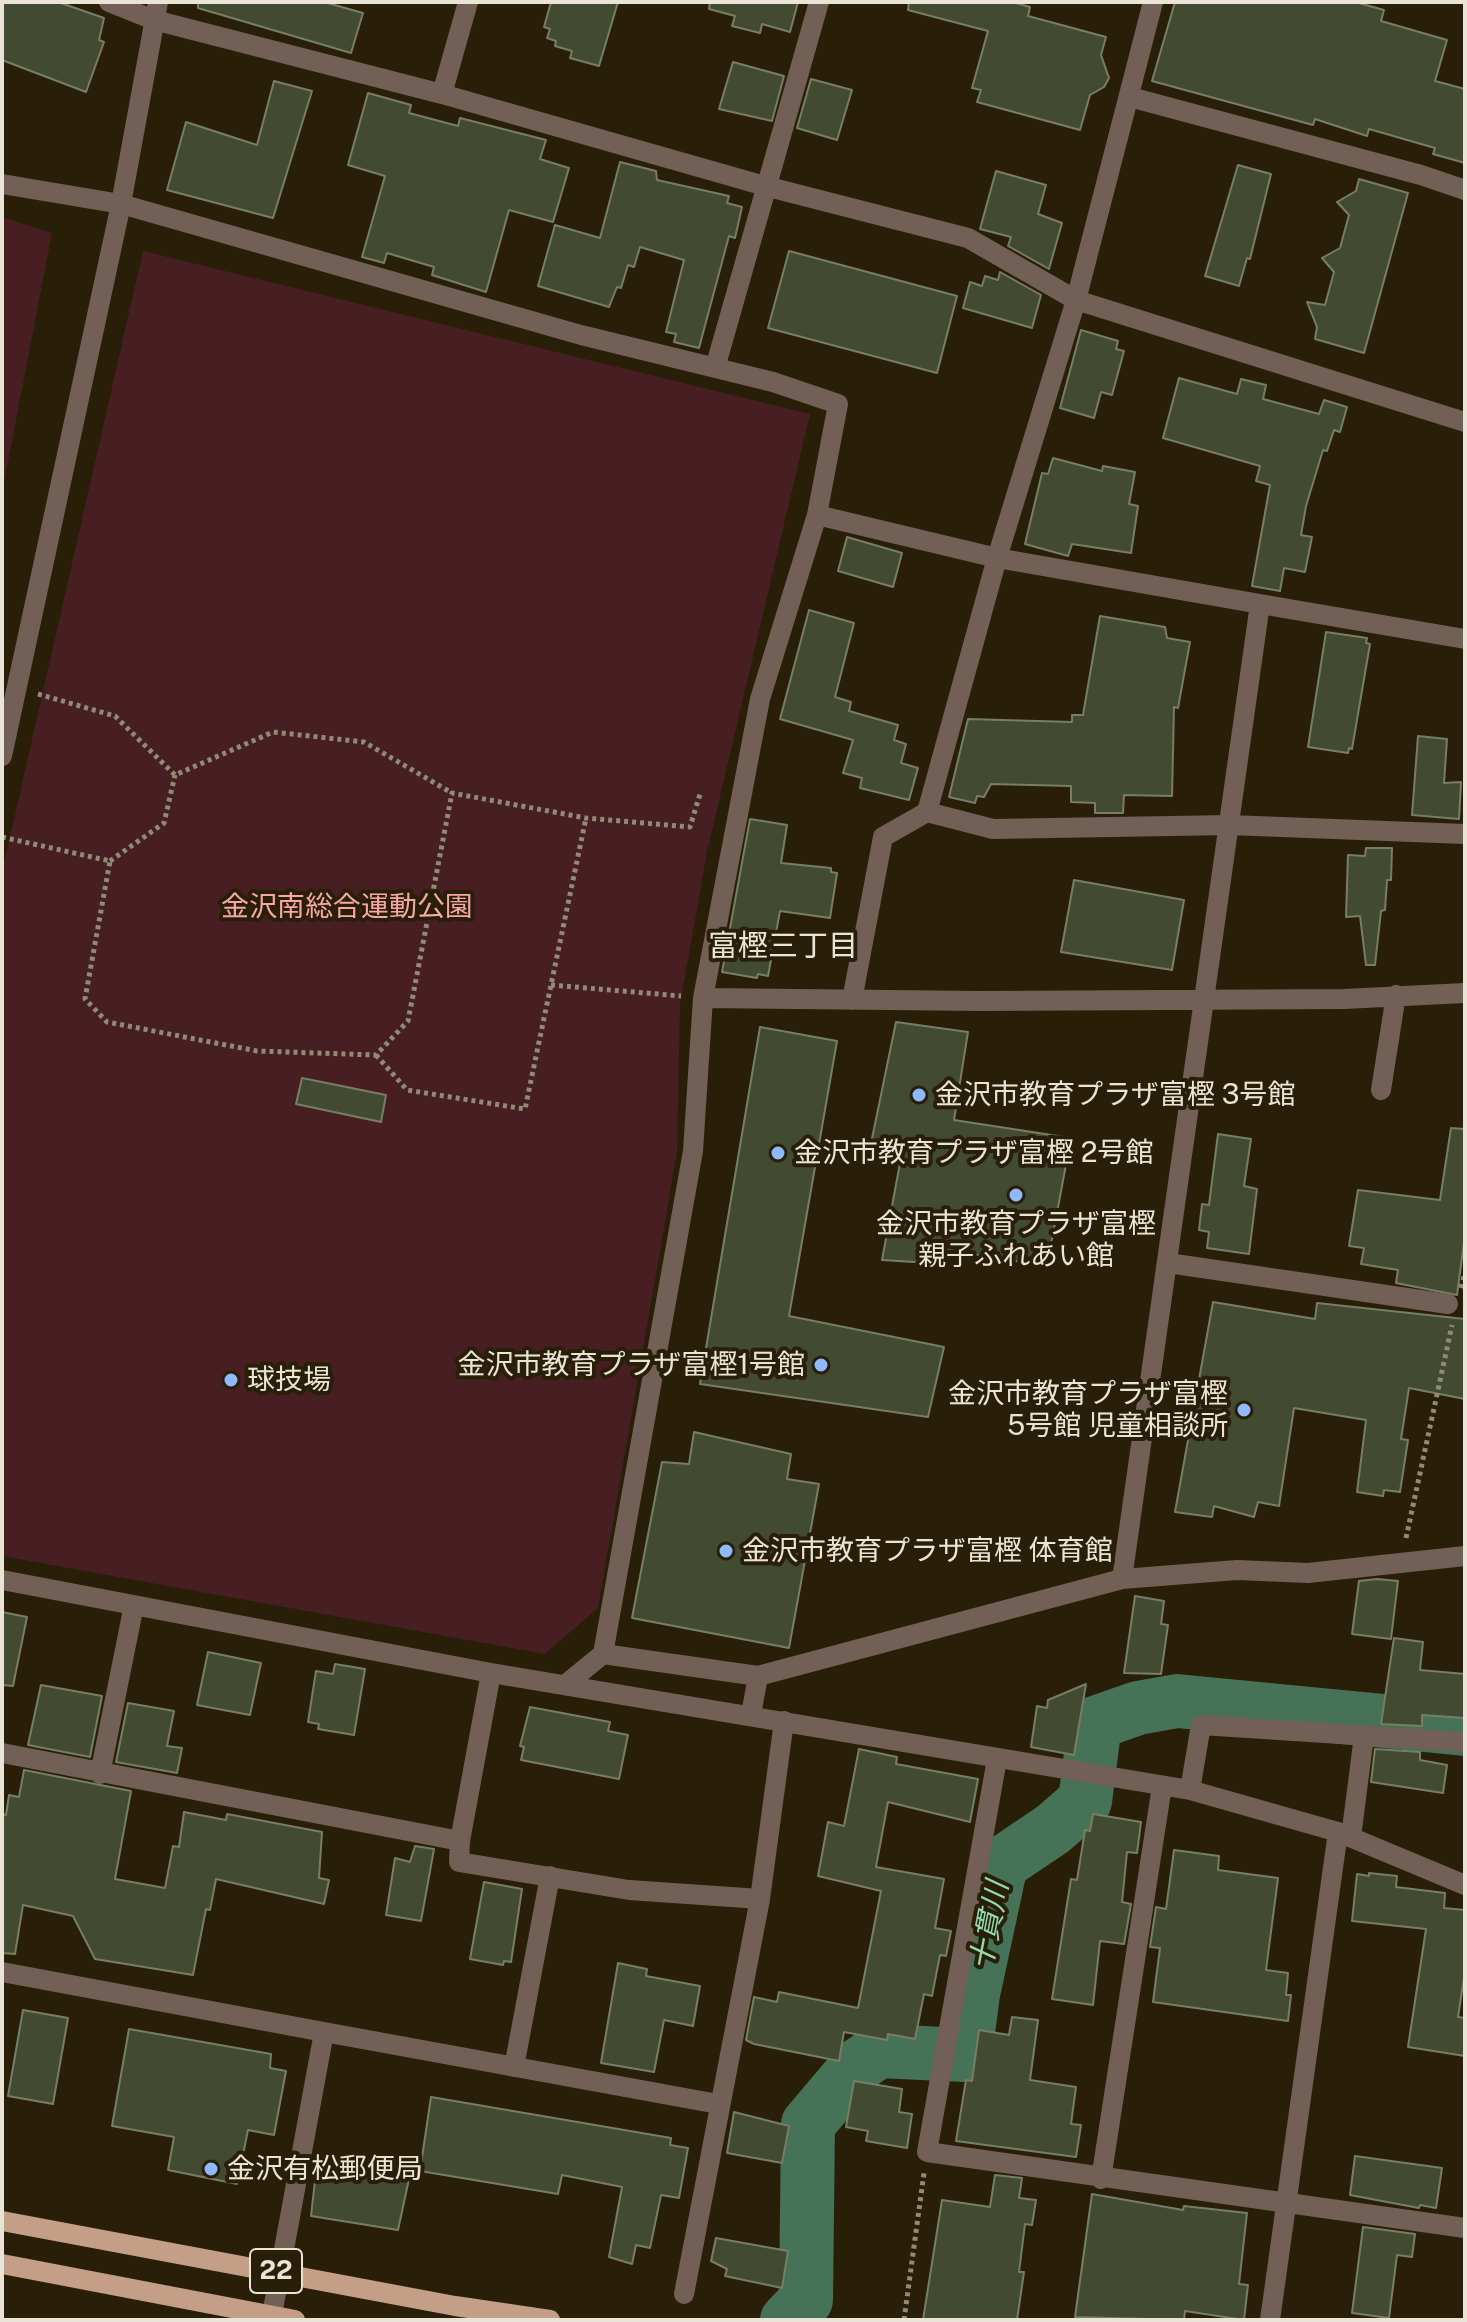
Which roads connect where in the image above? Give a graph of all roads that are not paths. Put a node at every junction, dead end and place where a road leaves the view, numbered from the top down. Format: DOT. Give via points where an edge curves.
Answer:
graph roads {
  1 [pos="109,2"];
  2 [pos="468,2"];
  3 [pos="819,2"];
  4 [pos="1153,2"];
  5 [pos="156,11"];
  6 [pos="442,94"];
  7 [pos="1130,97"];
  8 [pos="2,184"];
  9 [pos="765,186"];
  10 [pos="1465,190"];
  11 [pos="121,204"];
  12 [pos="1076,300"];
  13 [pos="715,368"];
  14 [pos="1465,422"];
  15 [pos="817,515"];
  16 [pos="997,558"];
  17 [pos="1260,604"];
  18 [pos="1465,639"];
  19 [pos="2,756"];
  20 [pos="927,812"];
  21 [pos="1229,825"];
  22 [pos="1465,834"];
  23 [pos="1465,993"];
  24 [pos="1396,995"];
  25 [pos="703,998"];
  26 [pos="1204,998"];
  27 [pos="852,1000"];
  28 [pos="1381,1090"];
  29 [pos="1168,1263"];
  30 [pos="1451,1313"];
  31 [pos="1465,1556"];
  32 [pos="1122,1579"];
  33 [pos="2,1580"];
  34 [pos="134,1605"];
  35 [pos="603,1654"];
  36 [pos="491,1673"];
  37 [pos="758,1676"];
  38 [pos="565,1685"];
  39 [pos="751,1715"];
  40 [pos="784,1721"];
  41 [pos="1364,1736"];
  42 [pos="1465,1742"];
  43 [pos="2,1753"];
  44 [pos="997,1759"];
  45 [pos="100,1774"];
  46 [pos="1162,1786"];
  47 [pos="1190,1790"];
  48 [pos="1345,1835"];
  49 [pos="460,1841"];
  50 [pos="550,1876"];
  51 [pos="1465,1885"];
  52 [pos="760,1899"];
  53 [pos="2,1972"];
  54 [pos="324,2032"];
  55 [pos="514,2067"];
  56 [pos="718,2104"];
  57 [pos="1101,2179"];
  58 [pos="1287,2203"];
  59 [pos="2,2221"];
  60 [pos="1465,2228"];
  61 [pos="2,2264"];
  62 [pos="279,2272"];
  63 [pos="684,2294"];
  64 [pos="272,2319"];
  65 [pos="295,2320"];
  66 [pos="550,2320"];
  67 [pos="1270,2320"];
  1 -- 5 [label="street"];
  2 -- 6 [label="street"];
  3 -- 9 [label="street"];
  4 -- 7 [label="street"];
  5 -- 6 [label="street"];
  5 -- 11 [label="street"];
  6 -- 9 [label="street"];
  7 -- 10 [label="street"];
  7 -- 12 [label="street"];
  8 -- 11 [label="street"];
  9 -- 12 [label="street" via="968,238"];
  9 -- 13 [label="street"];
  11 -- 13 [label="street"];
  11 -- 19 [label="street"];
  12 -- 14 [label="street"];
  12 -- 16 [label="street"];
  13 -- 15 [label="street" via="838,404"];
  15 -- 16 [label="street"];
  15 -- 25 [label="street" via="760,699"];
  16 -- 17 [label="street"];
  16 -- 20 [label="street"];
  17 -- 18 [label="street"];
  17 -- 21 [label="street"];
  20 -- 21 [label="street" via="993,829"];
  20 -- 27 [label="street" via="883,837"];
  21 -- 22 [label="street"];
  21 -- 26 [label="street"];
  23 -- 24 [label="street"];
  24 -- 26 [label="street"];
  24 -- 28 [label="street"];
  25 -- 27 [label="street"];
  25 -- 35 [label="street" via="693,1151"];
  26 -- 27 [label="street"];
  26 -- 29 [label="street"];
  29 -- 30 [label="street"];
  29 -- 32 [label="street"];
  31 -- 32 [label="street" via="1308,1573 1237,1570"];
  32 -- 37 [label="street"];
  33 -- 34 [label="street"];
  34 -- 36 [label="street"];
  34 -- 45 [label="street"];
  35 -- 37 [label="street"];
  35 -- 38 [label="street"];
  36 -- 38 [label="street"];
  36 -- 49 [label="street"];
  37 -- 39 [label="street"];
  38 -- 39 [label="street"];
  39 -- 40 [label="street"];
  40 -- 44 [label="street"];
  40 -- 52 [label="street"];
  41 -- 42 [label="street"];
  41 -- 47 [label="street" via="1201,1725"];
  41 -- 48 [label="street"];
  43 -- 45 [label="street"];
  44 -- 46 [label="street"];
  44 -- 57 [label="street" via="927,2152"];
  45 -- 49 [label="street"];
  46 -- 47 [label="street"];
  46 -- 57 [label="street"];
  47 -- 48 [label="street"];
  48 -- 51 [label="street"];
  48 -- 58 [label="street"];
  49 -- 50 [label="street" via="459,1862"];
  50 -- 52 [label="street" via="629,1890"];
  50 -- 55 [label="street"];
  52 -- 56 [label="street"];
  53 -- 54 [label="street"];
  54 -- 55 [label="street"];
  54 -- 62 [label="street"];
  55 -- 56 [label="street"];
  56 -- 63 [label="street"];
  57 -- 58 [label="street"];
  58 -- 60 [label="street"];
  58 -- 67 [label="street"];
  59 -- 62 [label="main road, 22"];
  61 -- 64 [label="main road, 22"];
  62 -- 64 [label="street"];
  62 -- 66 [label="main road, 22"];
  64 -- 65 [label="main road, 22"];
}
